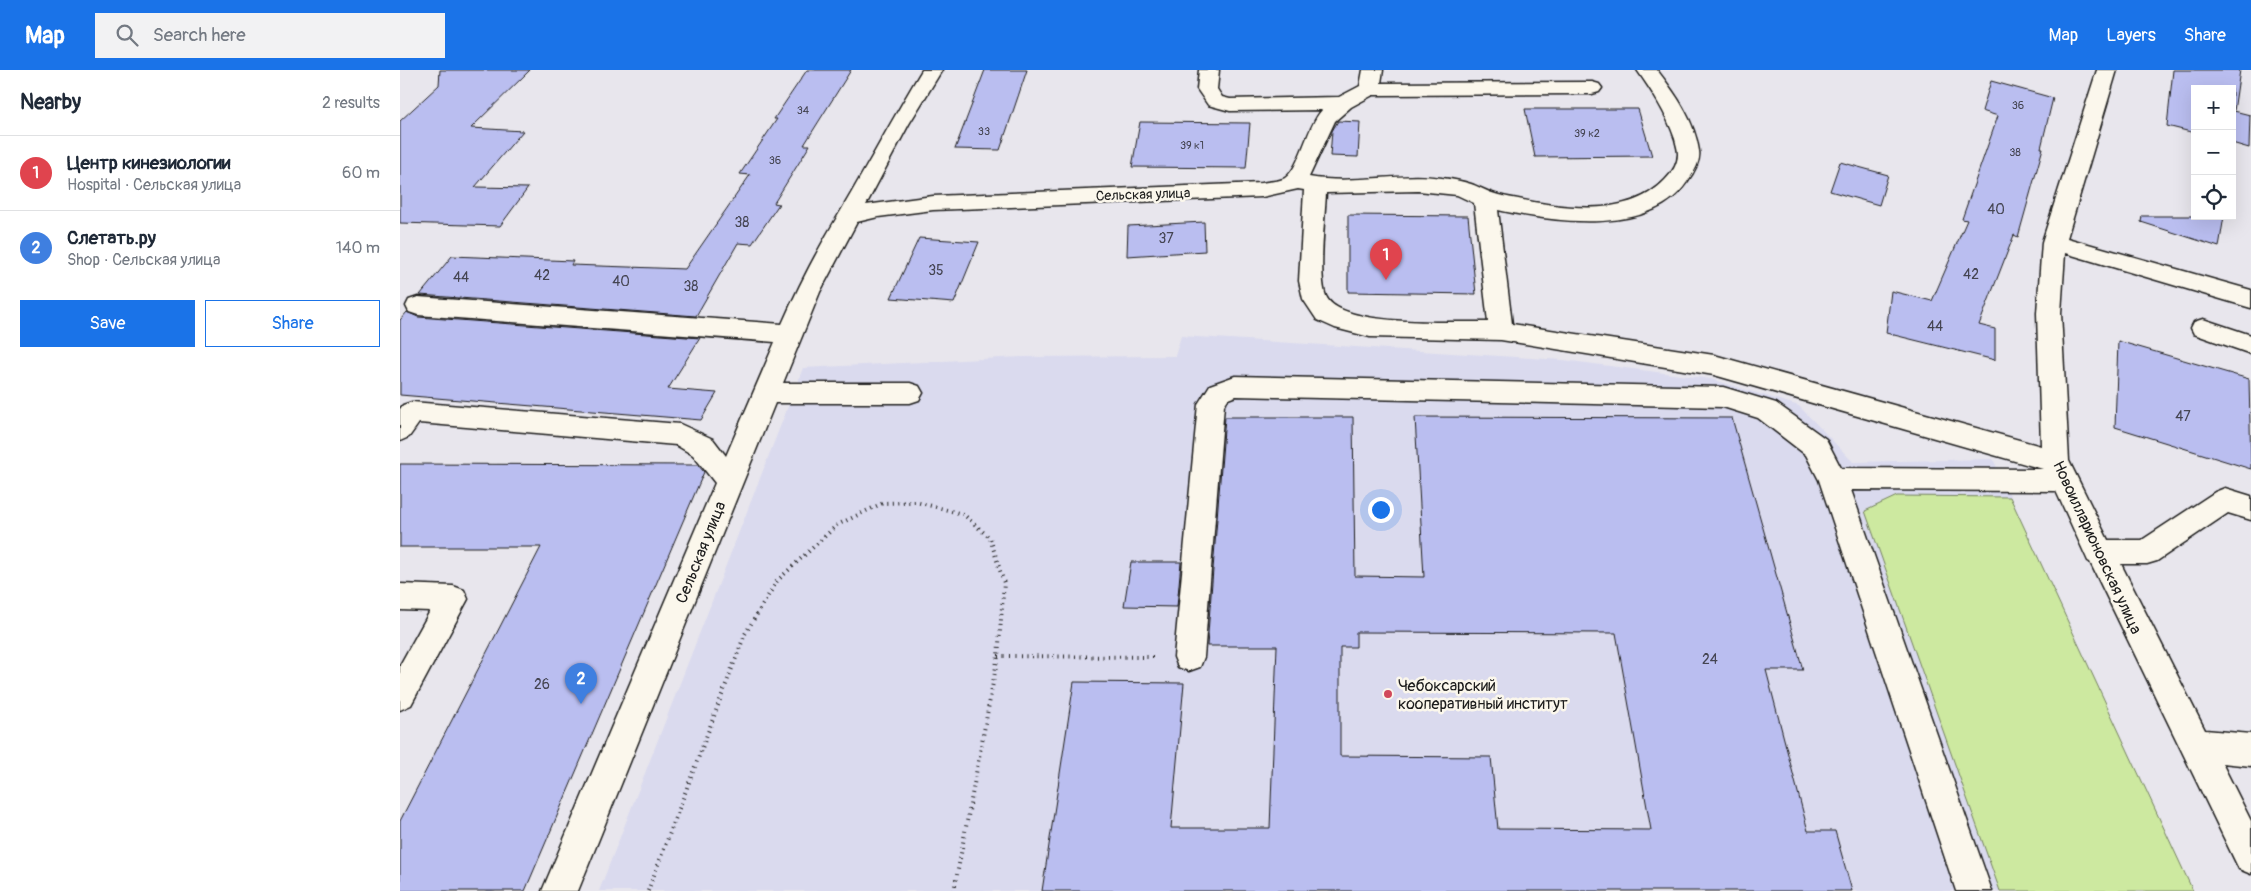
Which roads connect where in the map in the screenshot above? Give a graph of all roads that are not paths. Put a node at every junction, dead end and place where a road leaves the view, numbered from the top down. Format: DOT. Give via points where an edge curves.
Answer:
graph roads {
  1 [pos="932,70"];
  2 [pos="1209,70"];
  3 [pos="1647,70"];
  4 [pos="2107,70"];
  5 [pos="1372,80"];
  6 [pos="1592,88"];
  7 [pos="1342,103"];
  8 [pos="1305,184"];
  9 [pos="1485,199"];
  10 [pos="848,217"];
  11 [pos="2054,242"];
  12 [pos="2251,300"];
  13 [pos="418,306"];
  14 [pos="2203,328"];
  15 [pos="1501,332"];
  16 [pos="790,334"];
  17 [pos="2251,345"];
  18 [pos="766,393"];
  19 [pos="910,393"];
  20 [pos="404,416"];
  21 [pos="2059,470"];
  22 [pos="1833,479"];
  23 [pos="730,481"];
  24 [pos="2251,508"];
  25 [pos="2098,552"];
  26 [pos="400,597"];
  27 [pos="1189,658"];
  28 [pos="400,695"];
  29 [pos="2195,745"];
  30 [pos="2251,750"];
  31 [pos="2251,857"];
  32 [pos="560,891"];
  33 [pos="1974,891"];
  1 -- 10 [label="street, Сельская улица"];
  2 -- 7 [label="street" via="1207,89 1215,101 1230,104"];
  3 -- 9 [label="street, Сельская улица" via="1667,95 1681,122 1689,152 1684,172 1670,190 1650,204 1600,214 1559,212"];
  4 -- 11 [label="street, Новоилларионовская улица"];
  5 -- 6 [label="street"];
  5 -- 7 [label="street"];
  7 -- 8 [label="street" via="1324,121 1308,157"];
  8 -- 9 [label="street, Сельская улица" via="1414,184 1461,188"];
  8 -- 10 [label="street, Сельская улица" via="1262,190 933,203"];
  8 -- 15 [label="street" via="1310,281 1315,299 1326,314 1370,328"];
  9 -- 15 [label="street"];
  10 -- 16 [label="street, Сельская улица" via="808,292"];
  11 -- 12 [label="street"];
  11 -- 21 [label="street, Новоилларионовская улица" via="2049,313"];
  13 -- 16 [label="street"];
  14 -- 17 [label="street"];
  15 -- 21 [label="street" via="1714,365"];
  16 -- 18 [label="street, Сельская улица"];
  18 -- 19 [label="street"];
  18 -- 23 [label="street, Сельская улица"];
  20 -- 23 [label="street" via="680,435 703,447"];
  21 -- 22 [label="street"];
  21 -- 25 [label="street, Новоилларионовская улица"];
  22 -- 27 [label="street" via="1816,447 1767,410 1723,397 1235,386 1220,392 1211,404"];
  22 -- 33 [label="street"];
  23 -- 32 [label="street, Сельская улица"];
  24 -- 25 [label="street" via="2226,500 2147,552"];
  25 -- 29 [label="street, Новоилларионовская улица"];
  26 -- 28 [label="street" via="453,599"];
  29 -- 30 [label="street"];
  29 -- 31 [label="street, Новоилларионовская улица"];
}
